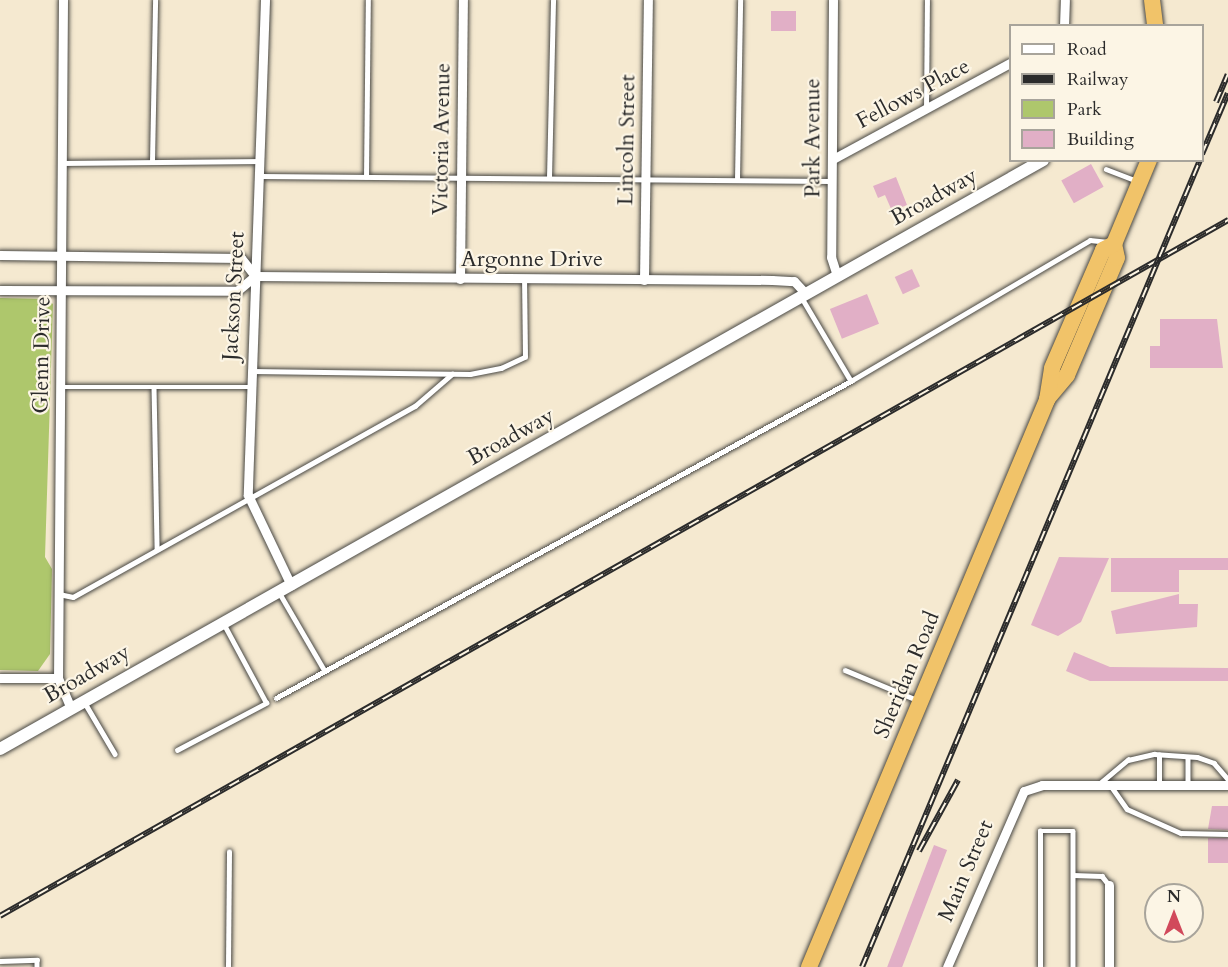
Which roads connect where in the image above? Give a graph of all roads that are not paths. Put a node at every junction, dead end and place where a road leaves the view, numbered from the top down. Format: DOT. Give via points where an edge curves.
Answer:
graph roads {
  1 [pos="63,0"];
  2 [pos="155,0"];
  3 [pos="265,0"];
  4 [pos="368,0"];
  5 [pos="463,0"];
  6 [pos="553,0"];
  7 [pos="648,0"];
  8 [pos="740,0"];
  9 [pos="833,0"];
  10 [pos="927,0"];
  11 [pos="1065,0"];
  12 [pos="1152,0"];
  13 [pos="1064,24"];
  14 [pos="1155,24"];
  15 [pos="1009,64"];
  16 [pos="926,109"];
  17 [pos="833,159"];
  18 [pos="261,161"];
  19 [pos="152,162"];
  20 [pos="1039,162"];
  21 [pos="1148,162"];
  22 [pos="63,163"];
  23 [pos="1106,169"];
  24 [pos="261,176"];
  25 [pos="366,177"];
  26 [pos="461,177"];
  27 [pos="549,178"];
  28 [pos="647,179"];
  29 [pos="737,180"];
  30 [pos="833,181"];
  31 [pos="1140,183"];
  32 [pos="1114,244"];
  33 [pos="0,255"];
  34 [pos="62,256"];
  35 [pos="837,275"];
  36 [pos="255,276"];
  37 [pos="460,279"];
  38 [pos="524,280"];
  39 [pos="644,280"];
  40 [pos="0,290"];
  41 [pos="62,290"];
  42 [pos="803,295"];
  43 [pos="249,371"];
  44 [pos="452,374"];
  45 [pos="851,381"];
  46 [pos="61,387"];
  47 [pos="154,387"];
  48 [pos="249,387"];
  49 [pos="248,495"];
  50 [pos="157,549"];
  51 [pos="291,585"];
  52 [pos="279,592"];
  53 [pos="59,594"];
  54 [pos="223,623"];
  55 [pos="844,670"];
  56 [pos="325,671"];
  57 [pos="0,678"];
  58 [pos="58,678"];
  59 [pos="276,698"];
  60 [pos="84,700"];
  61 [pos="920,701"];
  62 [pos="71,708"];
  63 [pos="0,748"];
  64 [pos="177,750"];
  65 [pos="115,754"];
  66 [pos="1159,755"];
  67 [pos="1188,757"];
  68 [pos="1228,780"];
  69 [pos="1159,785"];
  70 [pos="1188,785"];
  71 [pos="1228,785"];
  72 [pos="1097,786"];
  73 [pos="1111,786"];
  74 [pos="1228,834"];
  75 [pos="229,852"];
  76 [pos="1073,875"];
  77 [pos="1109,885"];
  78 [pos="0,962"];
  79 [pos="37,967"];
  80 [pos="228,967"];
  81 [pos="808,967"];
  82 [pos="947,967"];
  83 [pos="1040,967"];
  84 [pos="1073,967"];
  85 [pos="1109,967"];
  1 -- 22 [label="street, Glenn Drive"];
  2 -- 19 [label="lane"];
  3 -- 18 [label="street, Jackson Street"];
  4 -- 25 [label="lane"];
  5 -- 26 [label="street, Victoria Avenue"];
  6 -- 27 [label="lane"];
  7 -- 28 [label="street, Lincoln Street"];
  8 -- 29 [label="lane"];
  9 -- 17 [label="street, Park Avenue"];
  10 -- 16 [label="lane"];
  11 -- 13 [label="street"];
  12 -- 14 [label="highway"];
  15 -- 16 [label="street, Fellows Place"];
  16 -- 17 [label="street, Fellows Place"];
  17 -- 30 [label="street, Park Avenue"];
  18 -- 19 [label="lane"];
  18 -- 24 [label="street, Jackson Street"];
  19 -- 22 [label="lane"];
  20 -- 35 [label="street, Broadway"];
  21 -- 31 [label="highway, Sheridan Road"];
  22 -- 34 [label="street, Glenn Drive"];
  23 -- 31 [label="lane"];
  24 -- 25 [label="lane"];
  24 -- 36 [label="street, Jackson Street"];
  25 -- 26 [label="lane"];
  26 -- 27 [label="lane"];
  26 -- 37 [label="street, Victoria Avenue"];
  27 -- 28 [label="lane"];
  28 -- 29 [label="lane"];
  28 -- 39 [label="street, Lincoln Street"];
  29 -- 30 [label="lane"];
  30 -- 35 [label="street, Park Avenue" via="831,257"];
  31 -- 32 [label="highway, Sheridan Road"];
  32 -- 45 [label="lane" via="1090,240"];
  32 -- 61 [label="highway, Sheridan Road" via="1103,250 1093,271 1052,368 1047,400"];
  33 -- 34 [label="street"];
  34 -- 36 [label="street" via="241,258"];
  34 -- 41 [label="street, Glenn Drive"];
  35 -- 42 [label="street, Broadway"];
  36 -- 37 [label="street, Argonne Drive"];
  36 -- 41 [label="street" via="237,291"];
  36 -- 43 [label="street, Jackson Street"];
  37 -- 38 [label="street, Argonne Drive"];
  38 -- 39 [label="street, Argonne Drive"];
  38 -- 44 [label="lane" via="525,357 501,368"];
  39 -- 42 [label="street, Argonne Drive" via="794,281"];
  40 -- 41 [label="street"];
  41 -- 46 [label="street, Glenn Drive"];
  42 -- 45 [label="lane"];
  42 -- 51 [label="street, Broadway"];
  43 -- 44 [label="lane"];
  43 -- 48 [label="street, Jackson Street"];
  44 -- 49 [label="lane" via="414,406"];
  45 -- 56 [label="lane"];
  46 -- 47 [label="lane"];
  46 -- 53 [label="street, Glenn Drive"];
  47 -- 48 [label="lane"];
  47 -- 50 [label="lane"];
  48 -- 49 [label="street, Jackson Street"];
  49 -- 50 [label="lane"];
  49 -- 51 [label="street, Jackson Street"];
  50 -- 53 [label="lane" via="73,597"];
  51 -- 52 [label="street, Broadway"];
  52 -- 54 [label="street, Broadway"];
  52 -- 56 [label="lane"];
  53 -- 58 [label="street, Glenn Drive"];
  54 -- 60 [label="street, Broadway"];
  54 -- 64 [label="lane" via="266,704"];
  55 -- 61 [label="lane"];
  56 -- 59 [label="lane"];
  57 -- 58 [label="street"];
  58 -- 62 [label="street, Glenn Drive"];
  60 -- 62 [label="street, Broadway"];
  60 -- 65 [label="lane"];
  61 -- 81 [label="highway, Sheridan Road"];
  62 -- 63 [label="street, Broadway"];
  66 -- 67 [label="lane"];
  66 -- 69 [label="lane"];
  66 -- 72 [label="lane" via="1128,760"];
  67 -- 68 [label="lane" via="1214,763"];
  67 -- 70 [label="lane"];
  69 -- 70 [label="street"];
  69 -- 73 [label="street"];
  70 -- 71 [label="street"];
  72 -- 73 [label="street"];
  72 -- 82 [label="street, Main Street" via="1024,790"];
  73 -- 74 [label="lane" via="1127,809 1181,833"];
  75 -- 80 [label="lane"];
  76 -- 77 [label="lane" via="1102,876"];
  76 -- 83 [label="lane" via="1073,831 1040,831"];
  76 -- 84 [label="lane"];
  77 -- 85 [label="street"];
  78 -- 79 [label="lane" via="37,960"];
}
